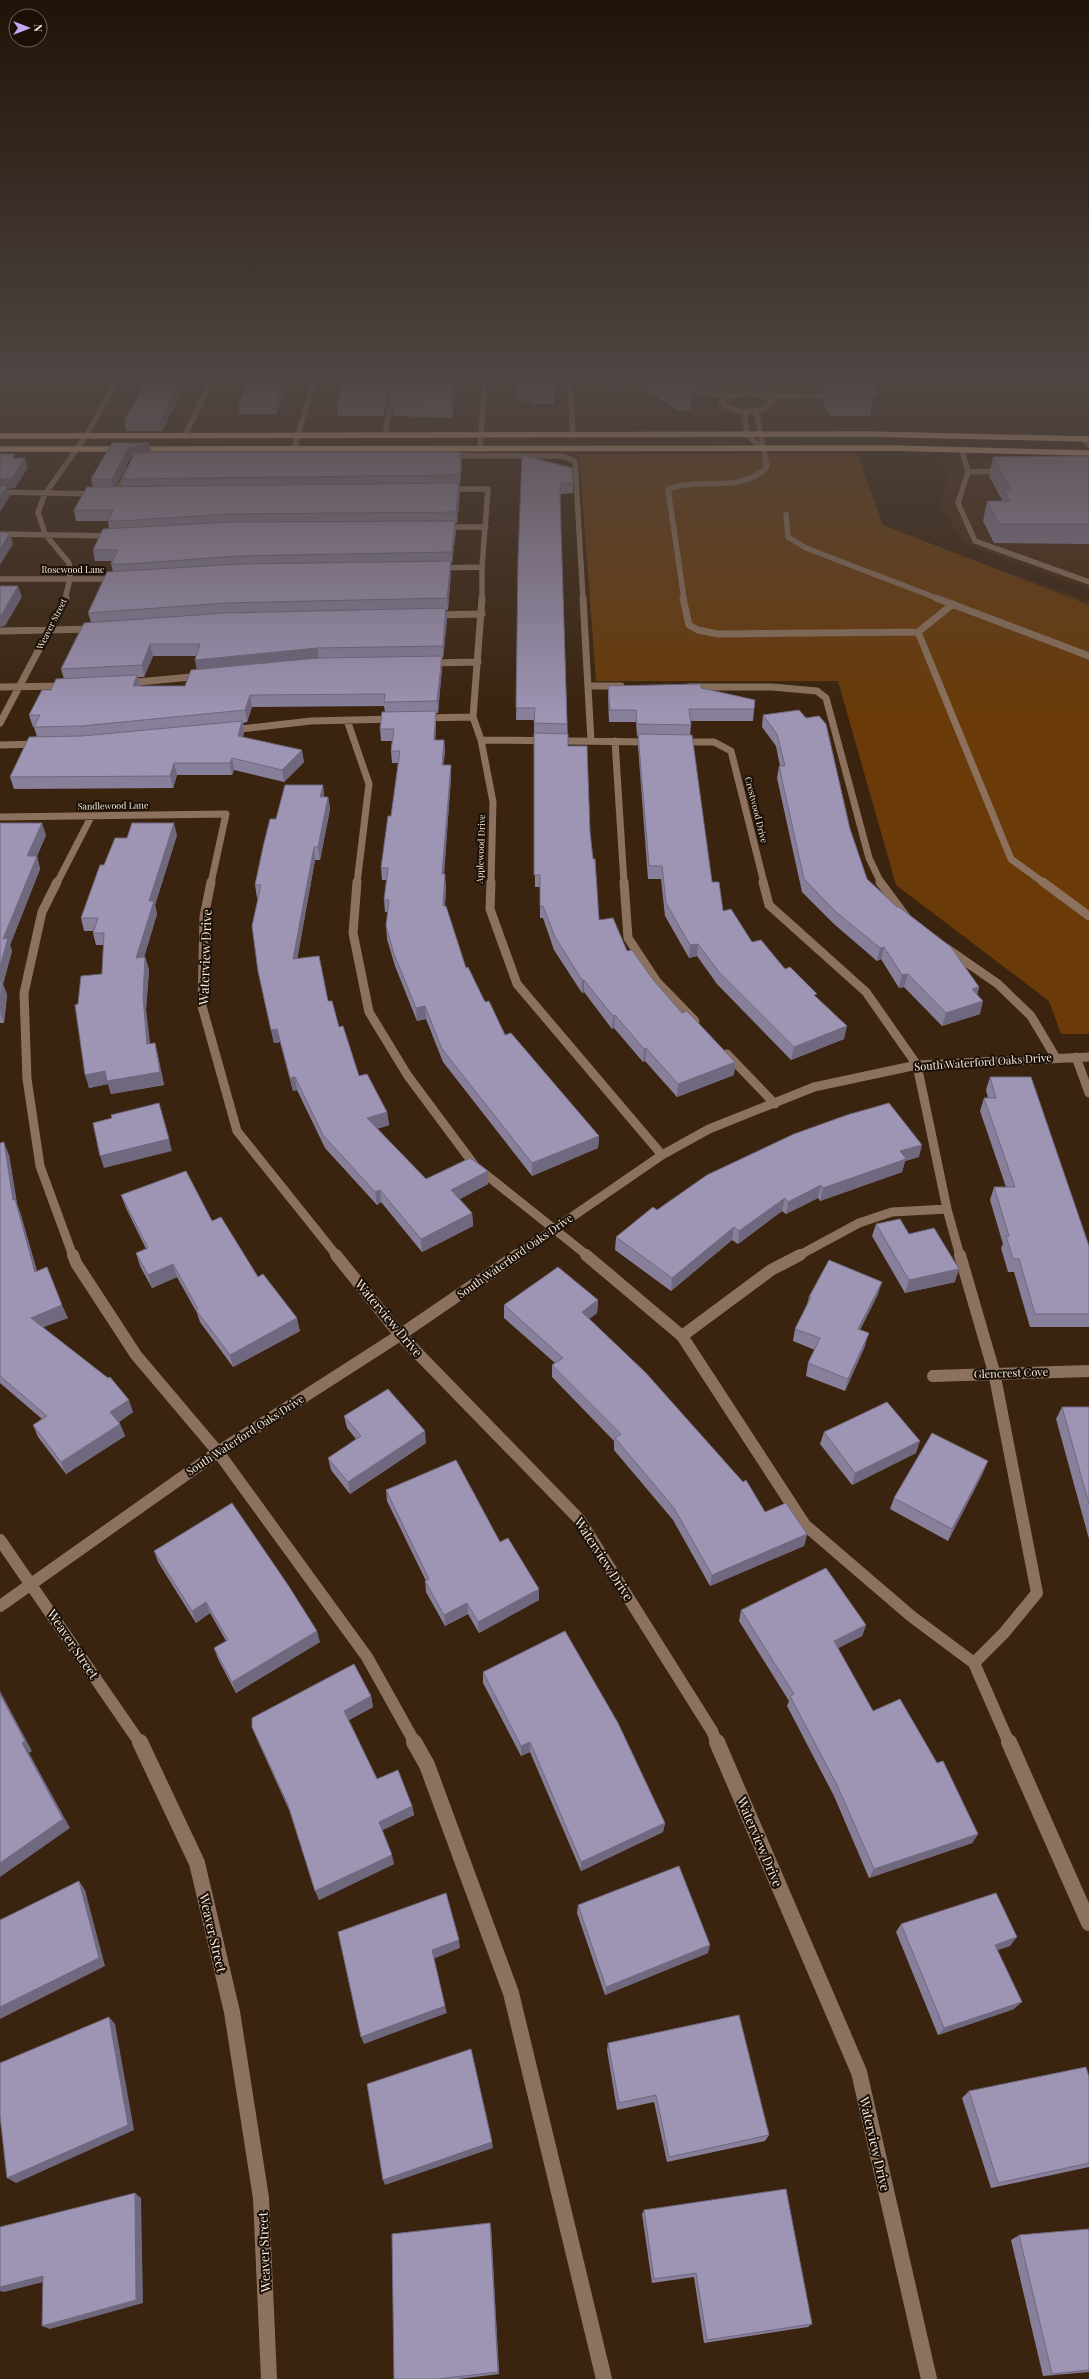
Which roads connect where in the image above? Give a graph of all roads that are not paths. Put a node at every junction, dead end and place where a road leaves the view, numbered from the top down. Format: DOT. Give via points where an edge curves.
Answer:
graph roads {
  1 [pos="0,492"];
  2 [pos="488,492"];
  3 [pos="577,492"];
  4 [pos="668,492"];
  5 [pos="962,492"];
  6 [pos="124,493"];
  7 [pos="45,494"];
  8 [pos="101,494"];
  9 [pos="109,494"];
  10 [pos="117,494"];
  11 [pos="786,514"];
  12 [pos="438,527"];
  13 [pos="486,527"];
  14 [pos="0,534"];
  15 [pos="45,534"];
  16 [pos="121,536"];
  17 [pos="482,567"];
  18 [pos="427,568"];
  19 [pos="0,579"];
  20 [pos="70,579"];
  21 [pos="124,579"];
  22 [pos="1089,582"];
  23 [pos="952,604"];
  24 [pos="482,614"];
  25 [pos="426,615"];
  26 [pos="99,629"];
  27 [pos="49,630"];
  28 [pos="0,631"];
  29 [pos="918,632"];
  30 [pos="1089,656"];
  31 [pos="478,662"];
  32 [pos="422,663"];
  33 [pos="210,675"];
  34 [pos="116,684"];
  35 [pos="0,686"];
  36 [pos="71,686"];
  37 [pos="589,686"];
  38 [pos="629,686"];
  39 [pos="676,686"];
  40 [pos="19,687"];
  41 [pos="473,717"];
  42 [pos="418,718"];
  43 [pos="402,719"];
  44 [pos="347,720"];
  45 [pos="0,723"];
  46 [pos="226,730"];
  47 [pos="480,740"];
  48 [pos="591,741"];
  49 [pos="614,741"];
  50 [pos="660,742"];
  51 [pos="676,742"];
  52 [pos="46,744"];
  53 [pos="0,745"];
  54 [pos="226,814"];
  55 [pos="0,817"];
  56 [pos="90,817"];
  57 [pos="1089,916"];
  58 [pos="915,924"];
  59 [pos="938,942"];
  60 [pos="700,1026"];
  61 [pos="721,1048"];
  62 [pos="1076,1057"];
  63 [pos="1089,1057"];
  64 [pos="1056,1058"];
  65 [pos="917,1065"];
  66 [pos="1089,1093"];
  67 [pos="775,1104"];
  68 [pos="662,1155"];
  69 [pos="947,1209"];
  70 [pos="554,1228"];
  71 [pos="400,1335"];
  72 [pos="682,1336"];
  73 [pos="1089,1371"];
  74 [pos="994,1372"];
  75 [pos="933,1376"];
  76 [pos="218,1452"];
  77 [pos="0,1540"];
  78 [pos="32,1583"];
  79 [pos="0,1606"];
  80 [pos="974,1663"];
  81 [pos="1089,1923"];
  82 [pos="269,2379"];
  83 [pos="604,2379"];
  84 [pos="929,2379"];
  1 -- 7 [label="street"];
  2 -- 13 [label="street, Applewood Drive"];
  3 -- 37 [label="street"];
  4 -- 29 [label="street" via="689,625 698,630 718,634"];
  5 -- 22 [label="street" via="958,503 975,541"];
  6 -- 10 [label="street"];
  7 -- 8 [label="street"];
  7 -- 15 [label="street, Weaver Street" via="38,512"];
  9 -- 10 [label="street"];
  11 -- 23 [label="street" via="788,537 806,548"];
  12 -- 13 [label="street"];
  13 -- 17 [label="street, Applewood Drive"];
  14 -- 15 [label="street"];
  15 -- 16 [label="street"];
  15 -- 20 [label="street, Weaver Street" via="69,563"];
  17 -- 18 [label="street"];
  17 -- 24 [label="street, Applewood Drive"];
  19 -- 20 [label="street, Rosewood Lane"];
  20 -- 21 [label="street, Rosewood Lane"];
  20 -- 27 [label="street, Weaver Street" via="65,600"];
  23 -- 29 [label="street"];
  23 -- 30 [label="street"];
  24 -- 25 [label="street"];
  24 -- 31 [label="street, Applewood Drive"];
  26 -- 27 [label="street"];
  27 -- 28 [label="street"];
  27 -- 40 [label="street, Weaver Street"];
  29 -- 57 [label="street" via="1011,859"];
  31 -- 32 [label="street"];
  31 -- 41 [label="street, Applewood Drive"];
  33 -- 34 [label="street"];
  35 -- 40 [label="street"];
  36 -- 40 [label="street"];
  37 -- 38 [label="street"];
  37 -- 48 [label="street"];
  39 -- 58 [label="street" via="772,687 817,691 826,698 869,858 884,890 904,915"];
  40 -- 45 [label="street, Weaver Street"];
  41 -- 42 [label="street"];
  41 -- 47 [label="street, Applewood Drive"];
  43 -- 44 [label="street"];
  44 -- 46 [label="street" via="310,721"];
  44 -- 70 [label="street" via="369,784 358,868 354,933 369,1012 408,1076 474,1166"];
  47 -- 48 [label="street"];
  47 -- 68 [label="street, Applewood Drive" via="493,802 490,908 517,984"];
  48 -- 49 [label="street"];
  49 -- 50 [label="street"];
  49 -- 60 [label="street" via="628,938 657,982"];
  51 -- 65 [label="street, Crestwood Drive" via="714,742 731,752 769,905 866,992"];
  52 -- 53 [label="street"];
  54 -- 56 [label="street, Sandlewood Lane"];
  54 -- 71 [label="street, Waterview Drive" via="204,917 202,1006 237,1131"];
  55 -- 56 [label="street, Sandlewood Lane"];
  56 -- 76 [label="street" via="42,912 24,993 27,1079 40,1166 76,1263 136,1355"];
  59 -- 64 [label="street" via="998,984 1031,1016"];
  61 -- 67 [label="street"];
  62 -- 63 [label="street, South Waterford Oaks Drive"];
  62 -- 64 [label="street, South Waterford Oaks Drive"];
  62 -- 66 [label="street"];
  64 -- 65 [label="street, South Waterford Oaks Drive"];
  65 -- 67 [label="street, South Waterford Oaks Drive" via="814,1087"];
  65 -- 69 [label="street"];
  67 -- 68 [label="street, South Waterford Oaks Drive" via="709,1129"];
  68 -- 70 [label="street, South Waterford Oaks Drive"];
  69 -- 72 [label="street" via="892,1212 859,1224 771,1270"];
  69 -- 74 [label="street"];
  70 -- 71 [label="street, South Waterford Oaks Drive"];
  70 -- 72 [label="street"];
  71 -- 76 [label="street, South Waterford Oaks Drive"];
  71 -- 84 [label="street, Waterview Drive" via="579,1519 712,1731 859,2072"];
  72 -- 80 [label="street" via="805,1526 911,1616"];
  73 -- 74 [label="street, Glencrest Cove"];
  74 -- 75 [label="street, Glencrest Cove"];
  74 -- 80 [label="street" via="1037,1593"];
  76 -- 78 [label="street, South Waterford Oaks Drive"];
  76 -- 83 [label="street" via="367,1657 427,1765 511,1993"];
  77 -- 78 [label="street, Weaver Street"];
  78 -- 79 [label="street, South Waterford Oaks Drive"];
  78 -- 82 [label="street, Weaver Street" via="144,1748 197,1863 232,2012 261,2198"];
  80 -- 81 [label="street"];
}
